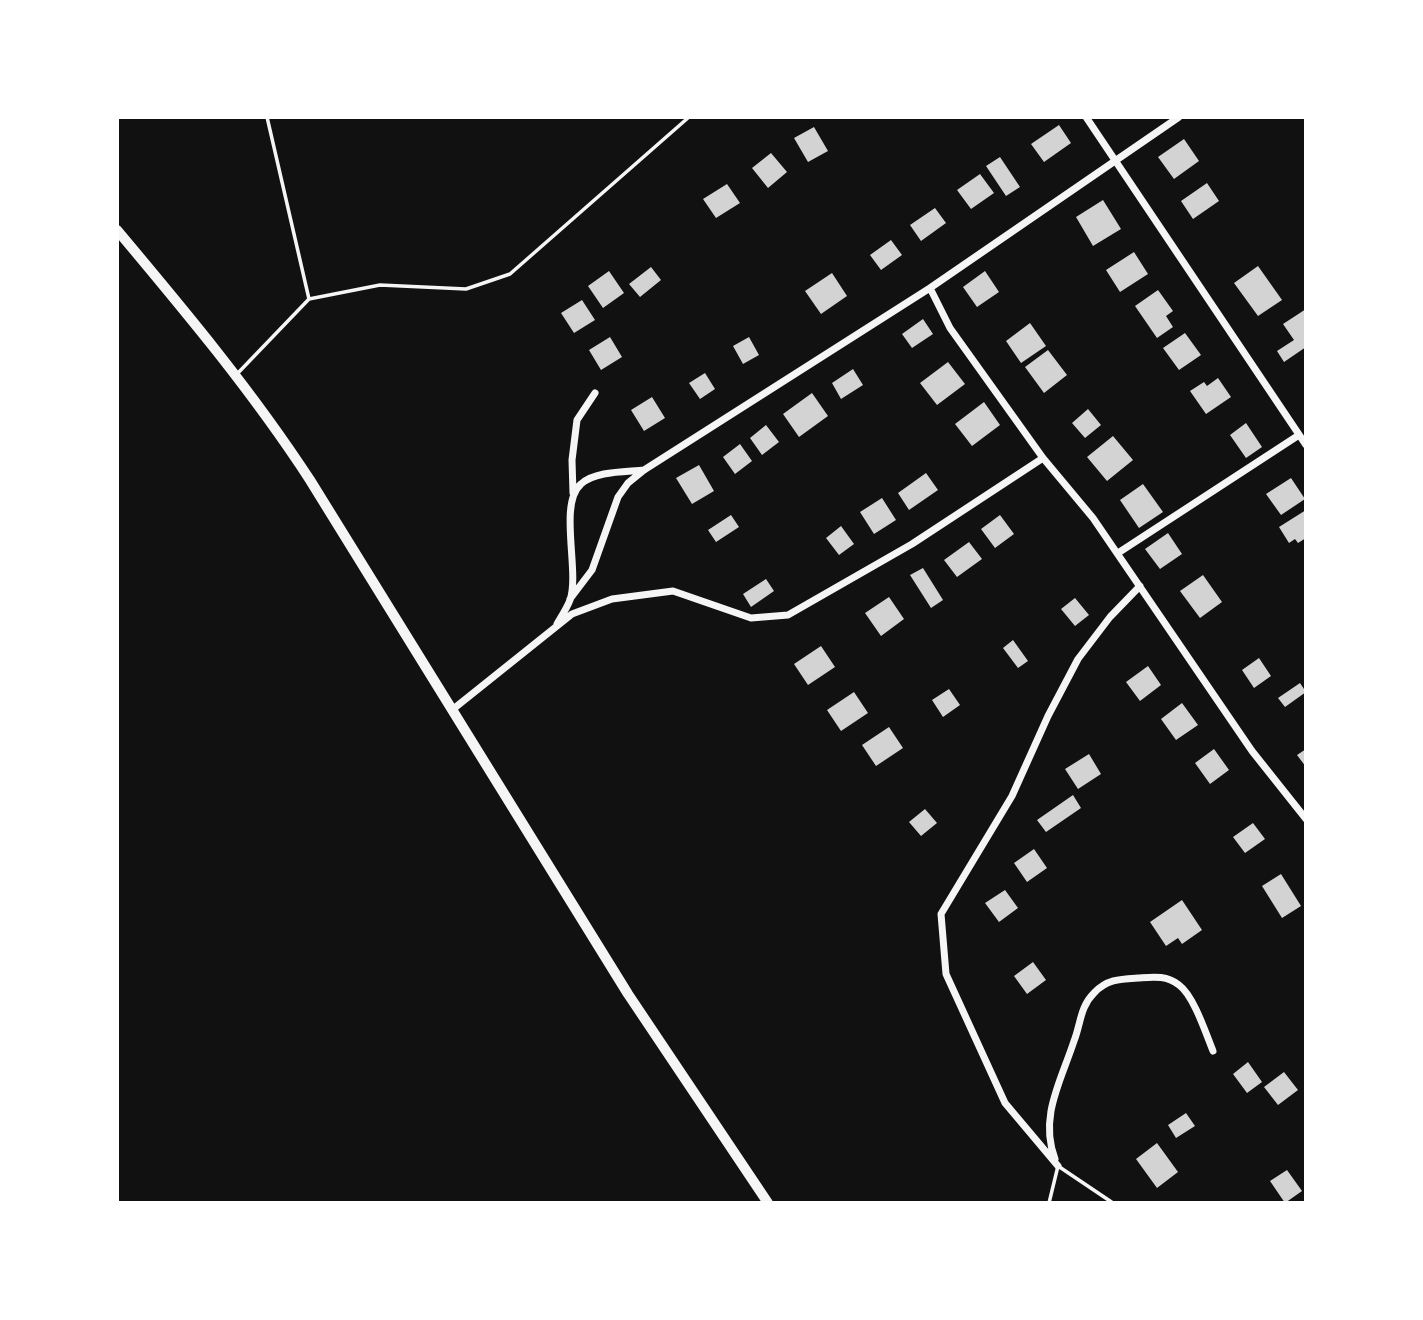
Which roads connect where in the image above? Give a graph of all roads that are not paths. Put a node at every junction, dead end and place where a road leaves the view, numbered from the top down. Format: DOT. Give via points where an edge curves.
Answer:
graph roads {
  1 [pos="267,117"];
  2 [pos="689,117"];
  3 [pos="1086,117"];
  4 [pos="1179,117"];
  5 [pos="1115,160"];
  6 [pos="117,230"];
  7 [pos="930,288"];
  8 [pos="309,299"];
  9 [pos="236,375"];
  10 [pos="595,393"];
  11 [pos="1299,435"];
  12 [pos="1306,445"];
  13 [pos="1043,458"];
  14 [pos="645,470"];
  15 [pos="573,494"];
  16 [pos="1118,553"];
  17 [pos="1140,586"];
  18 [pos="570,599"];
  19 [pos="554,629"];
  20 [pos="452,710"];
  21 [pos="1306,820"];
  22 [pos="1213,1051"];
  23 [pos="1058,1166"];
  24 [pos="768,1203"];
  25 [pos="1049,1203"];
  26 [pos="1113,1203"];
  1 -- 8 [label="lane"];
  2 -- 8 [label="lane" via="510,274 466,289 380,285"];
  3 -- 5 [label="street"];
  4 -- 5 [label="street"];
  5 -- 7 [label="street"];
  5 -- 11 [label="street"];
  6 -- 9 [label="main road"];
  7 -- 13 [label="street" via="950,328"];
  7 -- 14 [label="street"];
  8 -- 9 [label="lane"];
  9 -- 20 [label="main road" via="304,470"];
  10 -- 15 [label="street" via="578,420"];
  11 -- 12 [label="street"];
  11 -- 16 [label="street"];
  13 -- 16 [label="street"];
  13 -- 19 [label="street" via="912,544 788,615 751,618 673,591 612,599 572,614"];
  14 -- 15 [label="street" via="594,477 581,483"];
  14 -- 18 [label="street" via="628,482 618,497 592,570"];
  15 -- 18 [label="street"];
  16 -- 17 [label="street"];
  17 -- 21 [label="street" via="1252,751"];
  17 -- 23 [label="street" via="1078,659 1012,796 941,914 946,974 1005,1103"];
  18 -- 19 [label="street"];
  19 -- 20 [label="street"];
  20 -- 24 [label="main road" via="628,994"];
  22 -- 23 [label="street" via="1180,985 1159,976 1111,980 1095,991 1082,1009 1049,1117 1050,1145"];
  23 -- 25 [label="lane"];
  23 -- 26 [label="lane"];
}
